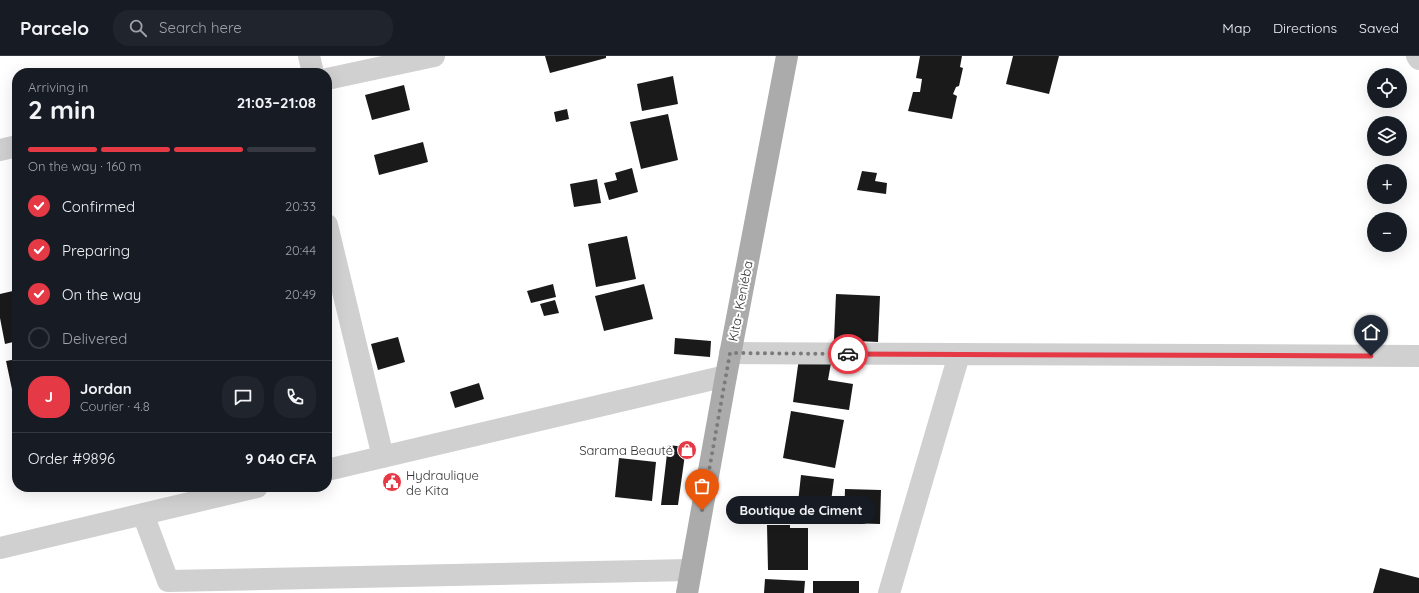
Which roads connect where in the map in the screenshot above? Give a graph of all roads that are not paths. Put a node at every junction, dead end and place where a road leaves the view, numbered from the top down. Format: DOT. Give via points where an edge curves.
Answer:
graph roads {
  1 [pos="309,56"];
  2 [pos="434,56"];
  3 [pos="787,56"];
  4 [pos="1417,56"];
  5 [pos="1419,59"];
  6 [pos="312,68"];
  7 [pos="332,78"];
  8 [pos="12,147"];
  9 [pos="0,150"];
  10 [pos="332,246"];
  11 [pos="730,353"];
  12 [pos="959,354"];
  13 [pos="1419,356"];
  14 [pos="726,376"];
  15 [pos="382,457"];
  16 [pos="332,469"];
  17 [pos="236,492"];
  18 [pos="143,514"];
  19 [pos="0,548"];
  20 [pos="691,570"];
  21 [pos="687,593"];
  22 [pos="889,593"];
  1 -- 6 [label="street"];
  2 -- 7 [label="street"];
  3 -- 11 [label="main road, Kita- Keniéba"];
  4 -- 5 [label="street"];
  8 -- 9 [label="street"];
  10 -- 15 [label="street"];
  11 -- 12 [label="street"];
  11 -- 14 [label="main road, Kita- Keniéba"];
  12 -- 13 [label="street"];
  12 -- 22 [label="street"];
  14 -- 15 [label="street"];
  14 -- 20 [label="main road, Kita- Keniéba"];
  15 -- 16 [label="street"];
  17 -- 18 [label="street"];
  18 -- 19 [label="street"];
  18 -- 20 [label="street" via="168,581"];
  20 -- 21 [label="main road, Kita- Keniéba"];
}
